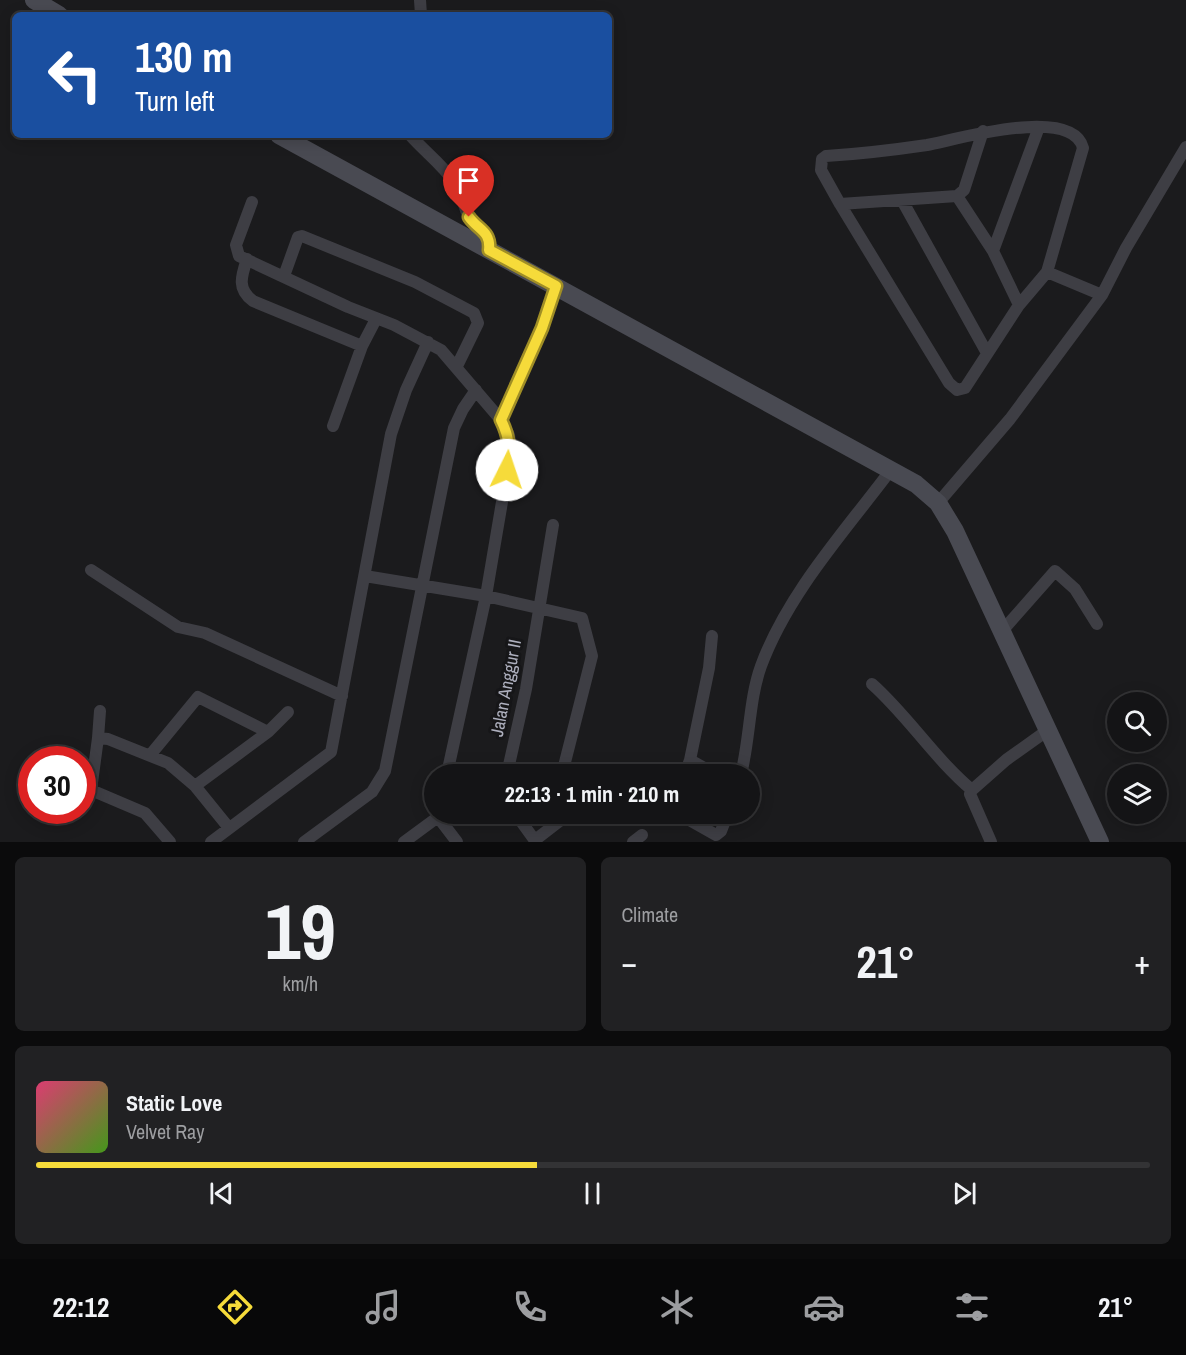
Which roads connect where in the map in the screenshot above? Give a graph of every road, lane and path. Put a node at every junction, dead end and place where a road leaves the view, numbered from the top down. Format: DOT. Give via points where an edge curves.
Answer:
graph roads {
  1 [pos="34,0"];
  2 [pos="54,12"];
  3 [pos="1039,127"];
  4 [pos="983,131"];
  5 [pos="284,138"];
  6 [pos="413,138"];
  7 [pos="1186,147"];
  8 [pos="957,196"];
  9 [pos="252,202"];
  10 [pos="903,202"];
  11 [pos="840,204"];
  12 [pos="489,250"];
  13 [pos="993,251"];
  14 [pos="246,263"];
  15 [pos="1047,272"];
  16 [pos="284,276"];
  17 [pos="556,286"];
  18 [pos="1102,295"];
  19 [pos="1019,305"];
  20 [pos="376,319"];
  21 [pos="428,342"];
  22 [pos="363,346"];
  23 [pos="987,353"];
  24 [pos="457,366"];
  25 [pos="476,390"];
  26 [pos="501,420"];
  27 [pos="333,426"];
  28 [pos="890,471"];
  29 [pos="938,503"];
  30 [pos="553,525"];
  31 [pos="91,570"];
  32 [pos="366,576"];
  33 [pos="423,588"];
  34 [pos="486,596"];
  35 [pos="538,609"];
  36 [pos="1097,624"];
  37 [pos="1003,630"];
  38 [pos="712,636"];
  39 [pos="872,684"];
  40 [pos="342,696"];
  41 [pos="100,711"];
  42 [pos="288,712"];
  43 [pos="1048,730"];
  44 [pos="268,732"];
  45 [pos="98,738"];
  46 [pos="152,754"];
  47 [pos="690,760"];
  48 [pos="449,764"];
  49 [pos="509,764"];
  50 [pos="565,764"];
  51 [pos="688,764"];
  52 [pos="697,764"];
  53 [pos="743,764"];
  54 [pos="195,786"];
  55 [pos="972,789"];
  56 [pos="427,824"];
  57 [pos="444,824"];
  58 [pos="523,824"];
  59 [pos="556,824"];
  60 [pos="696,824"];
  61 [pos="724,824"];
  62 [pos="227,829"];
  63 [pos="535,841"];
  64 [pos="170,842"];
  65 [pos="211,842"];
  66 [pos="234,842"];
  67 [pos="304,842"];
  68 [pos="404,842"];
  69 [pos="457,842"];
  70 [pos="991,842"];
  71 [pos="1100,842"];
  1 -- 2 [label="street"];
  3 -- 4 [label="street"];
  3 -- 13 [label="street"];
  3 -- 15 [label="street" via="1072,135 1083,148"];
  4 -- 8 [label="street" via="964,190"];
  4 -- 11 [label="street" via="928,144 825,156 821,170"];
  5 -- 12 [label="street"];
  6 -- 12 [label="street" via="455,184 469,217 486,231"];
  7 -- 18 [label="street"];
  8 -- 10 [label="street"];
  8 -- 13 [label="street"];
  9 -- 14 [label="street" via="236,245"];
  10 -- 11 [label="street"];
  10 -- 23 [label="street"];
  11 -- 23 [label="street" via="954,388 965,388"];
  12 -- 17 [label="street"];
  13 -- 19 [label="street"];
  14 -- 16 [label="street"];
  14 -- 22 [label="street" via="242,287 253,301"];
  15 -- 18 [label="street"];
  15 -- 19 [label="street"];
  16 -- 20 [label="street"];
  16 -- 24 [label="street" via="298,237 302,236 424,287 474,313 477,323"];
  17 -- 26 [label="street"];
  17 -- 28 [label="street"];
  18 -- 29 [label="street" via="1010,419"];
  19 -- 23 [label="street"];
  20 -- 21 [label="street"];
  20 -- 22 [label="street"];
  21 -- 24 [label="street"];
  21 -- 32 [label="street" via="391,434"];
  22 -- 27 [label="street"];
  24 -- 25 [label="street"];
  25 -- 26 [label="street"];
  25 -- 33 [label="street" via="454,428"];
  26 -- 34 [label="street" via="511,448"];
  28 -- 29 [label="street" via="916,484"];
  28 -- 53 [label="street" via="814,572 769,646 760,668"];
  29 -- 37 [label="street"];
  30 -- 35 [label="street, Jalan Anggur II"];
  31 -- 40 [label="street" via="178,627 205,633"];
  32 -- 33 [label="street"];
  32 -- 40 [label="street"];
  33 -- 34 [label="street"];
  33 -- 67 [label="street" via="380,783"];
  34 -- 35 [label="street"];
  34 -- 48 [label="street"];
  35 -- 49 [label="street, Jalan Anggur II"];
  35 -- 50 [label="street" via="582,618 592,656"];
  36 -- 37 [label="street" via="1074,589 1055,571"];
  37 -- 43 [label="street"];
  38 -- 47 [label="street" via="710,668"];
  39 -- 55 [label="street" via="897,706 949,770"];
  40 -- 62 [label="street" via="333,745 327,756"];
  41 -- 45 [label="street"];
  42 -- 44 [label="street"];
  43 -- 55 [label="street"];
  43 -- 71 [label="street"];
  44 -- 46 [label="street" via="198,697"];
  44 -- 54 [label="street"];
  45 -- 46 [label="street"];
  45 -- 64 [label="street" via="91,790 145,813"];
  46 -- 54 [label="street"];
  47 -- 51 [label="street"];
  47 -- 52 [label="street"];
  54 -- 62 [label="street"];
  55 -- 70 [label="street" via="970,794"];
  56 -- 68 [label="street"];
  57 -- 69 [label="street"];
  58 -- 63 [label="street"];
  59 -- 63 [label="street"];
  60 -- 61 [label="street" via="716,835"];
  62 -- 65 [label="street"];
  62 -- 66 [label="street"];
}
